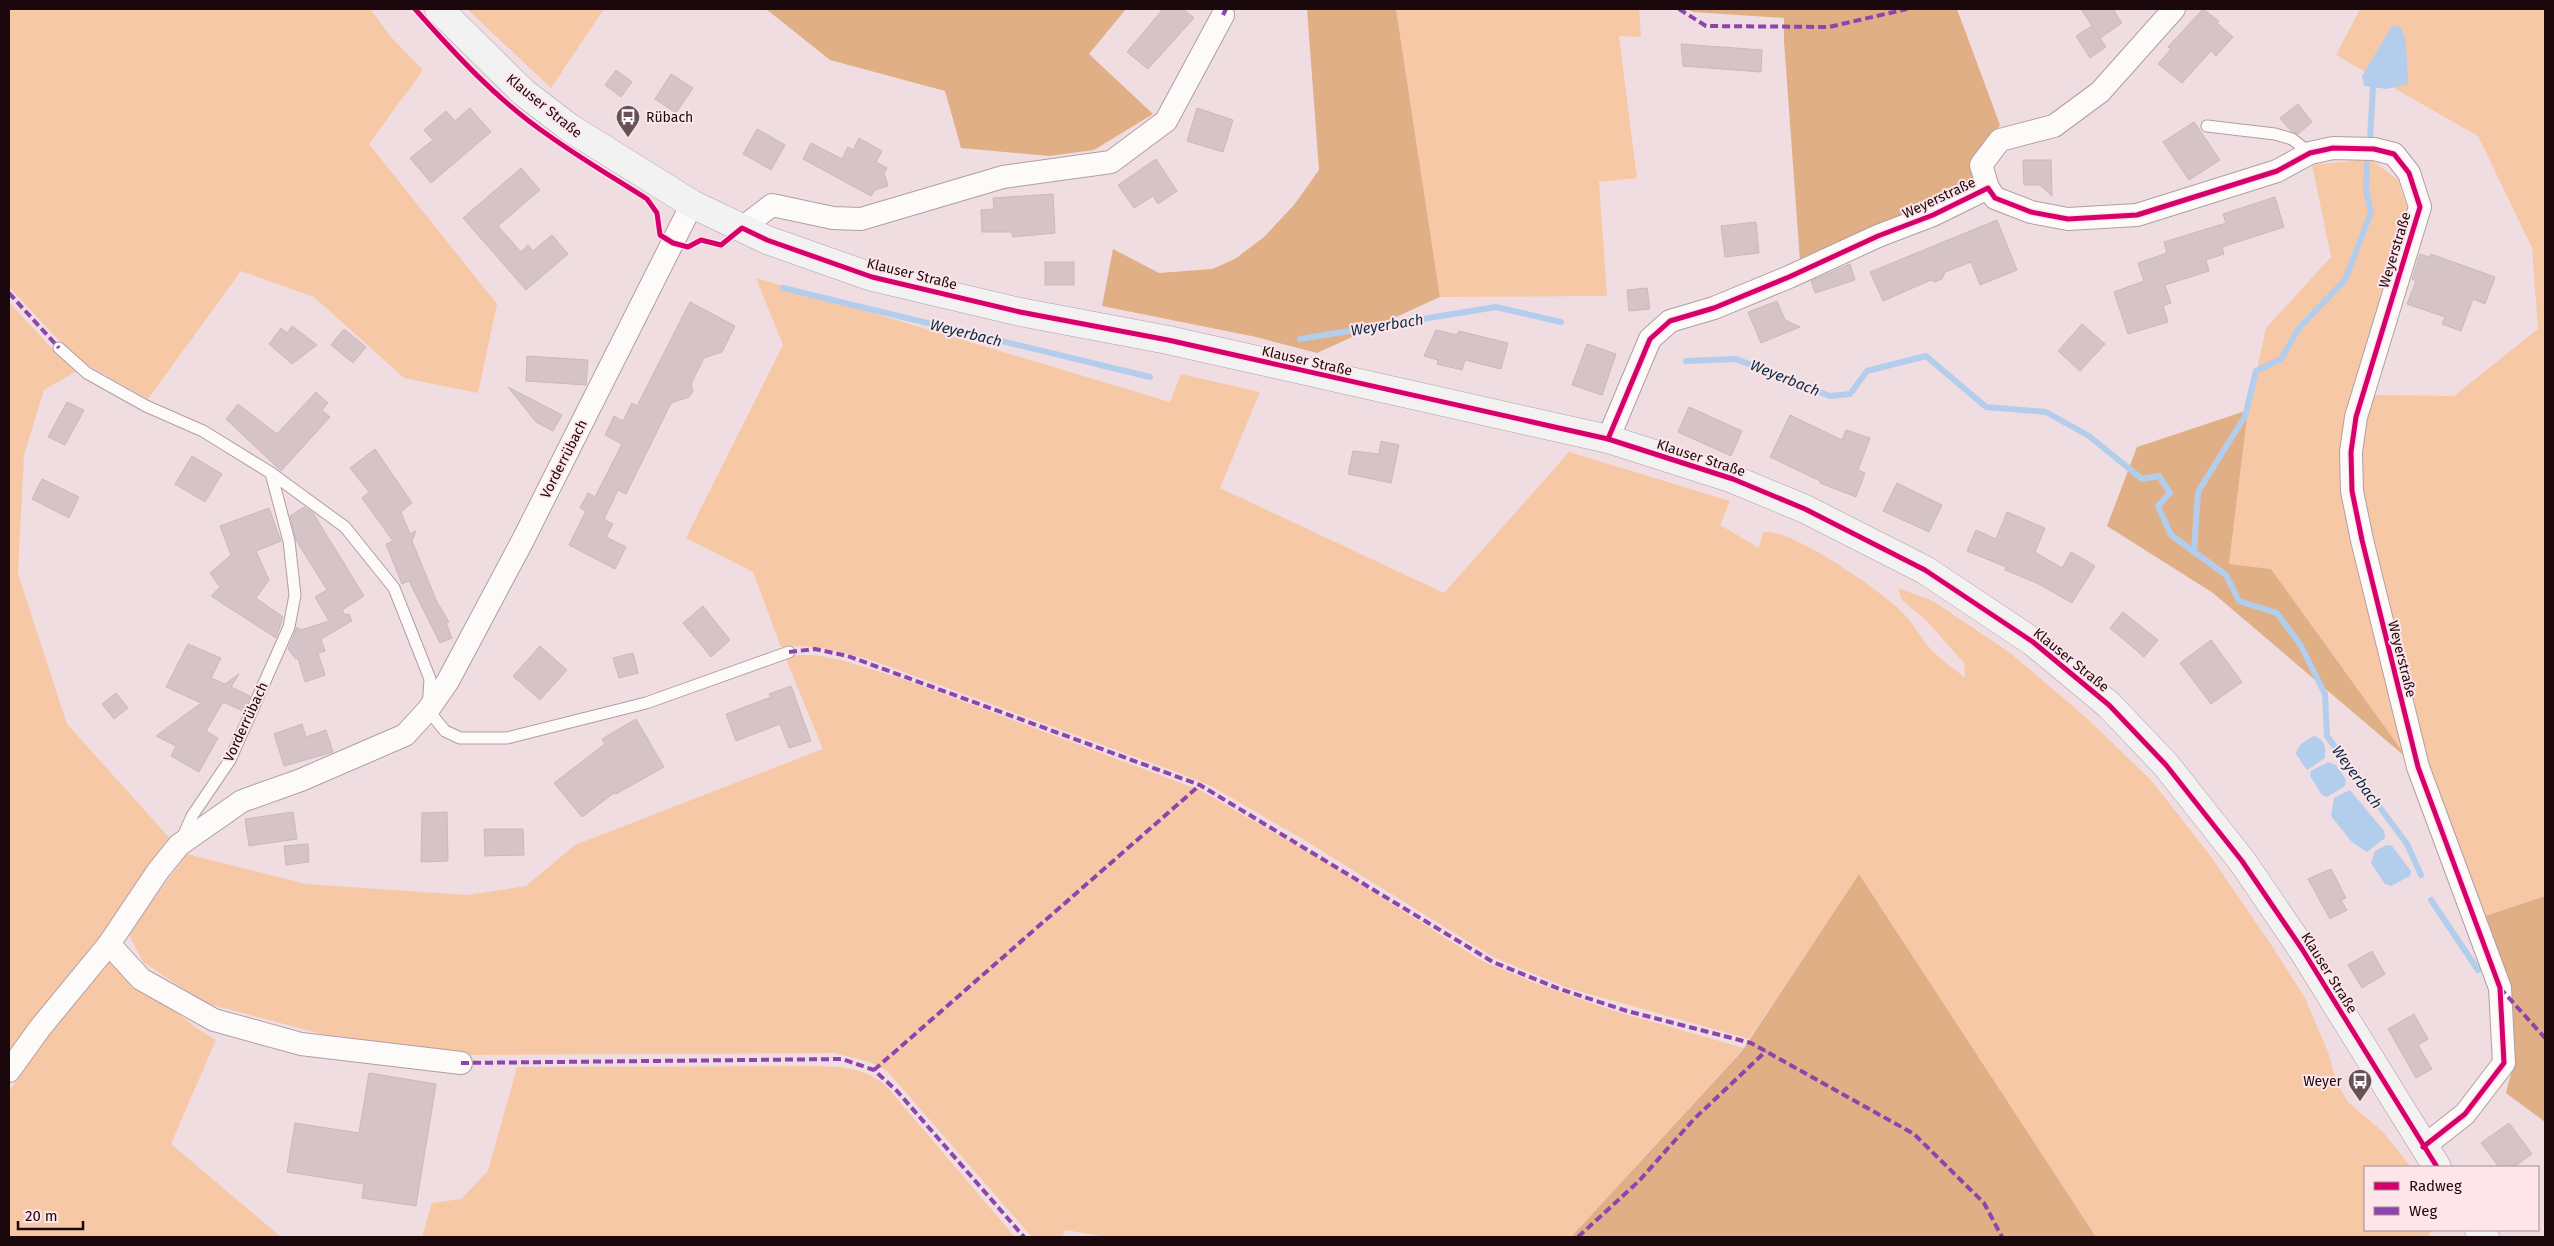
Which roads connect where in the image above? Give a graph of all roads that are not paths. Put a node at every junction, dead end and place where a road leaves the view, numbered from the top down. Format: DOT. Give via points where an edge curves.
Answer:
graph roads {
  1 [pos="439,9"];
  2 [pos="2174,9"];
  3 [pos="1223,15"];
  4 [pos="2207,126"];
  5 [pos="2310,153"];
  6 [pos="1988,188"];
  7 [pos="692,204"];
  8 [pos="742,228"];
  9 [pos="59,348"];
  10 [pos="1608,439"];
  11 [pos="271,473"];
  12 [pos="789,652"];
  13 [pos="428,710"];
  14 [pos="179,845"];
  15 [pos="109,944"];
  16 [pos="462,1063"];
  17 [pos="9,1071"];
  18 [pos="2430,1157"];
  1 -- 7 [label="main road, Klauser Straße" via="523,92 570,128"];
  2 -- 6 [label="street, Weyerstraße" via="2092,98 2054,126 2000,140 1981,164"];
  3 -- 8 [label="street" via="1166,121 1111,162 1003,178 861,219 833,218 772,205"];
  4 -- 5 [label="lane" via="2275,134 2292,139"];
  5 -- 6 [label="street, Weyerstraße" via="2277,171 2137,215 2068,219 2031,212 1996,198"];
  5 -- 18 [label="street, Weyerstraße" via="2333,148 2374,149 2394,154 2409,173 2420,207 2356,417 2351,452 2352,491 2418,767 2500,988 2504,1063"];
  6 -- 10 [label="street, Weyerstraße" via="1789,277 1714,308 1670,321 1650,339"];
  7 -- 8 [label="main road, Klauser Straße"];
  7 -- 13 [label="street, Vorderrübach" via="523,540 448,681"];
  8 -- 10 [label="main road, Klauser Straße" via="767,240 872,276 1020,312 1168,340"];
  9 -- 11 [label="lane" via="87,373 146,406 203,432"];
  10 -- 18 [label="main road, Klauser Straße" via="1733,479 1796,505 1925,570 2033,642 2109,705 2166,765 2242,861 2302,949"];
  11 -- 13 [label="lane" via="345,526 394,588 430,679"];
  11 -- 14 [label="lane, Vorderrübach" via="289,541 295,595 289,627 230,760 192,816"];
  12 -- 13 [label="lane" via="646,703 507,738 460,738 445,730"];
  13 -- 14 [label="street, Vorderrübach" via="405,735 301,780 242,801"];
  14 -- 15 [label="street, Vorderrübach"];
  15 -- 16 [label="street" via="141,979 214,1020 301,1044"];
  15 -- 17 [label="street, Vorderrübach"];
}
